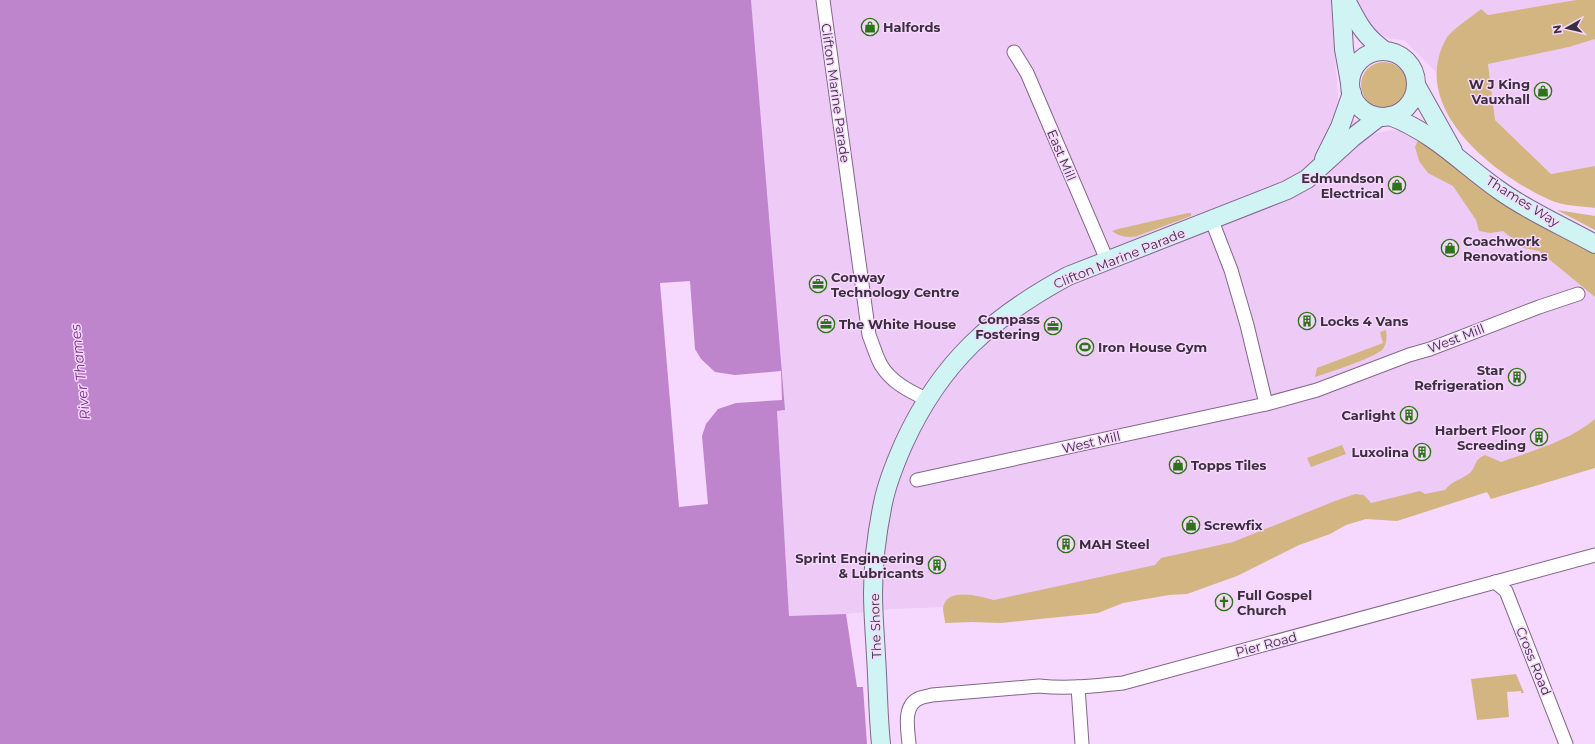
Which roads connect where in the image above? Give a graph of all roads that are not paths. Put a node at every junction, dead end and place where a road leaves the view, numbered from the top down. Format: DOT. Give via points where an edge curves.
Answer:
graph roads {
  1 [pos="823,0"];
  2 [pos="1340,0"];
  3 [pos="1346,0"];
  4 [pos="1385,51"];
  5 [pos="1014,52"];
  6 [pos="1416,85"];
  7 [pos="1351,88"];
  8 [pos="1385,116"];
  9 [pos="1454,154"];
  10 [pos="1319,168"];
  11 [pos="1212,220"];
  12 [pos="1595,244"];
  13 [pos="1107,260"];
  14 [pos="1578,294"];
  15 [pos="926,399"];
  16 [pos="1266,404"];
  17 [pos="905,441"];
  18 [pos="917,480"];
  19 [pos="1595,555"];
  20 [pos="1495,582"];
  21 [pos="1078,687"];
  22 [pos="881,744"];
  23 [pos="910,744"];
  24 [pos="1082,744"];
  25 [pos="1566,744"];
  1 -- 15 [label="street, Clifton Marine Parade" via="869,335 881,365 892,378"];
  2 -- 7 [label="street" via="1344,50"];
  3 -- 4 [label="street" via="1361,30"];
  4 -- 6 [label="street" via="1402,57 1410,65"];
  4 -- 7 [label="street" via="1367,55 1360,61 1355,67"];
  5 -- 13 [label="street, East Mill" via="1027,74"];
  6 -- 8 [label="street" via="1414,96 1408,106 1400,112"];
  6 -- 9 [label="street, Thames Way"];
  7 -- 8 [label="street" via="1360,108 1369,114"];
  7 -- 10 [label="street, Clifton Marine Parade" via="1340,127"];
  8 -- 9 [label="street, Thames Way" via="1408,123"];
  8 -- 10 [label="street, Clifton Marine Parade" via="1352,138"];
  9 -- 12 [label="street, Thames Way" via="1499,190"];
  10 -- 11 [label="street, Clifton Marine Parade" via="1307,179 1287,190"];
  11 -- 13 [label="street, Clifton Marine Parade"];
  11 -- 16 [label="street" via="1248,325"];
  13 -- 15 [label="street, Clifton Marine Parade" via="1068,276 1039,292 995,323 969,346"];
  14 -- 16 [label="street, West Mill" via="1317,390"];
  15 -- 17 [label="street, Clifton Marine Parade"];
  16 -- 18 [label="street, West Mill"];
  17 -- 22 [label="street, The Shore" via="883,501 876,548 873,592"];
  19 -- 20 [label="street, Pier Road"];
  20 -- 21 [label="street, Pier Road" via="1123,683"];
  20 -- 25 [label="street, Cross Road" via="1506,591"];
  21 -- 23 [label="street, Pier Road" via="1039,686 918,698 909,708 907,719"];
  21 -- 24 [label="street"];
}
